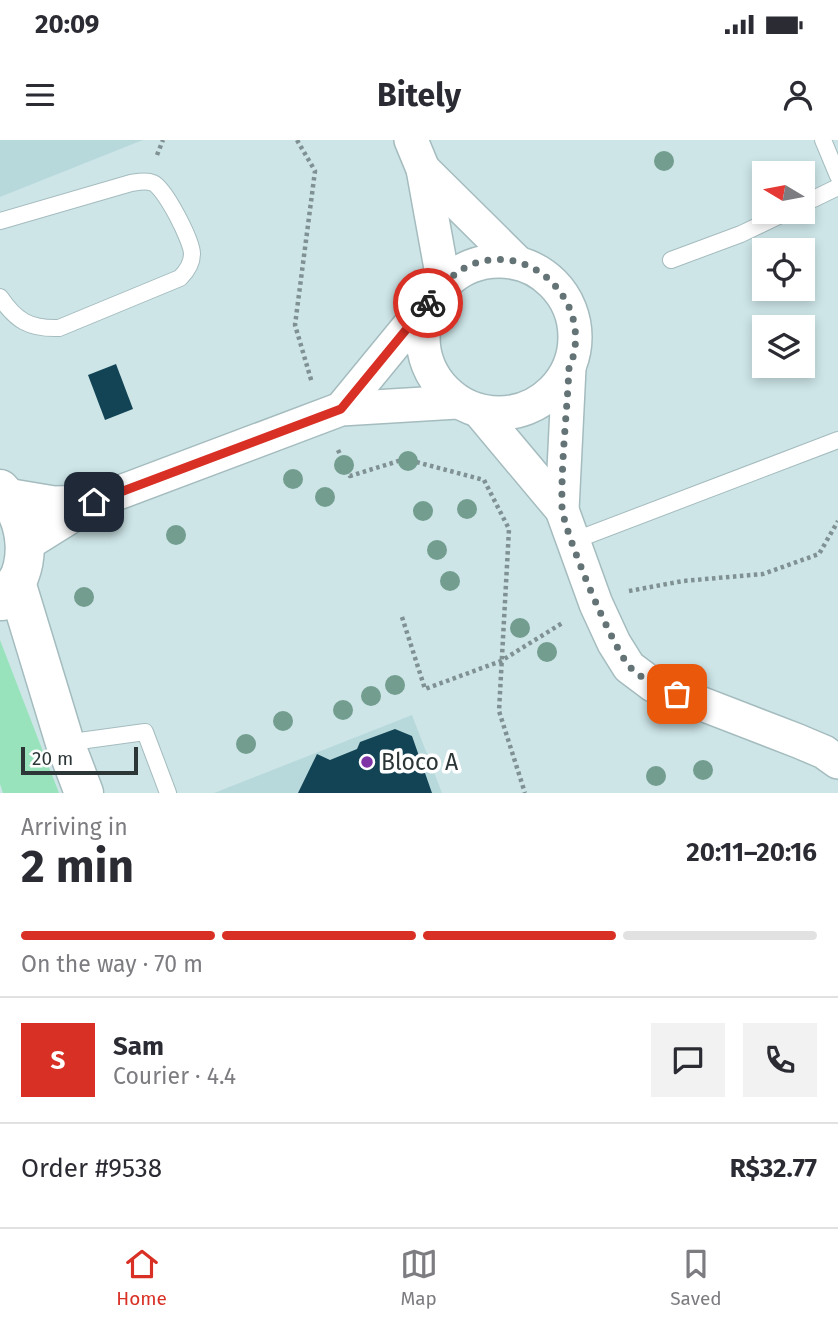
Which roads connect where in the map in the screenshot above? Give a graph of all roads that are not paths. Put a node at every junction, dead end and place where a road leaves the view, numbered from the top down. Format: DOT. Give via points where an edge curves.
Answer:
graph roads {
  1 [pos="823,140"];
  2 [pos="416,148"];
  3 [pos="838,176"];
  4 [pos="838,187"];
  5 [pos="816,198"];
  6 [pos="0,220"];
  7 [pos="762,224"];
  8 [pos="671,260"];
  9 [pos="518,263"];
  10 [pos="440,290"];
  11 [pos="0,297"];
  12 [pos="569,368"];
  13 [pos="468,407"];
  14 [pos="332,413"];
  15 [pos="838,440"];
  16 [pos="3,492"];
  17 [pos="94,502"];
  18 [pos="562,510"];
  19 [pos="573,541"];
  20 [pos="25,545"];
  21 [pos="8,592"];
  22 [pos="65,743"];
  23 [pos="838,762"];
  24 [pos="85,793"];
  25 [pos="168,793"];
  1 -- 3 [label="lane"];
  2 -- 9 [label="street"];
  2 -- 10 [label="street"];
  4 -- 5 [label="lane"];
  6 -- 11 [label="lane" via="146,181 170,200 192,251 180,278 59,328 40,328 22,321"];
  7 -- 8 [label="lane"];
  9 -- 10 [label="street" via="473,264 452,276"];
  9 -- 12 [label="street" via="542,273 560,289 572,311 576,335"];
  10 -- 13 [label="street" via="425,316 422,341 427,365 439,385"];
  10 -- 14 [label="street"];
  12 -- 13 [label="street" via="547,398 526,410 502,414"];
  12 -- 18 [label="street"];
  13 -- 14 [label="street"];
  13 -- 18 [label="street"];
  14 -- 17 [label="street"];
  15 -- 19 [label="lane"];
  16 -- 17 [label="street" via="54,503"];
  16 -- 20 [label="main road" via="20,518"];
  17 -- 20 [label="street"];
  18 -- 19 [label="street"];
  19 -- 23 [label="street" via="596,604 629,667 653,685 798,741"];
  20 -- 21 [label="main road" via="23,565"];
  21 -- 22 [label="main road"];
  22 -- 24 [label="main road"];
  22 -- 25 [label="lane" via="145,732"];
}
